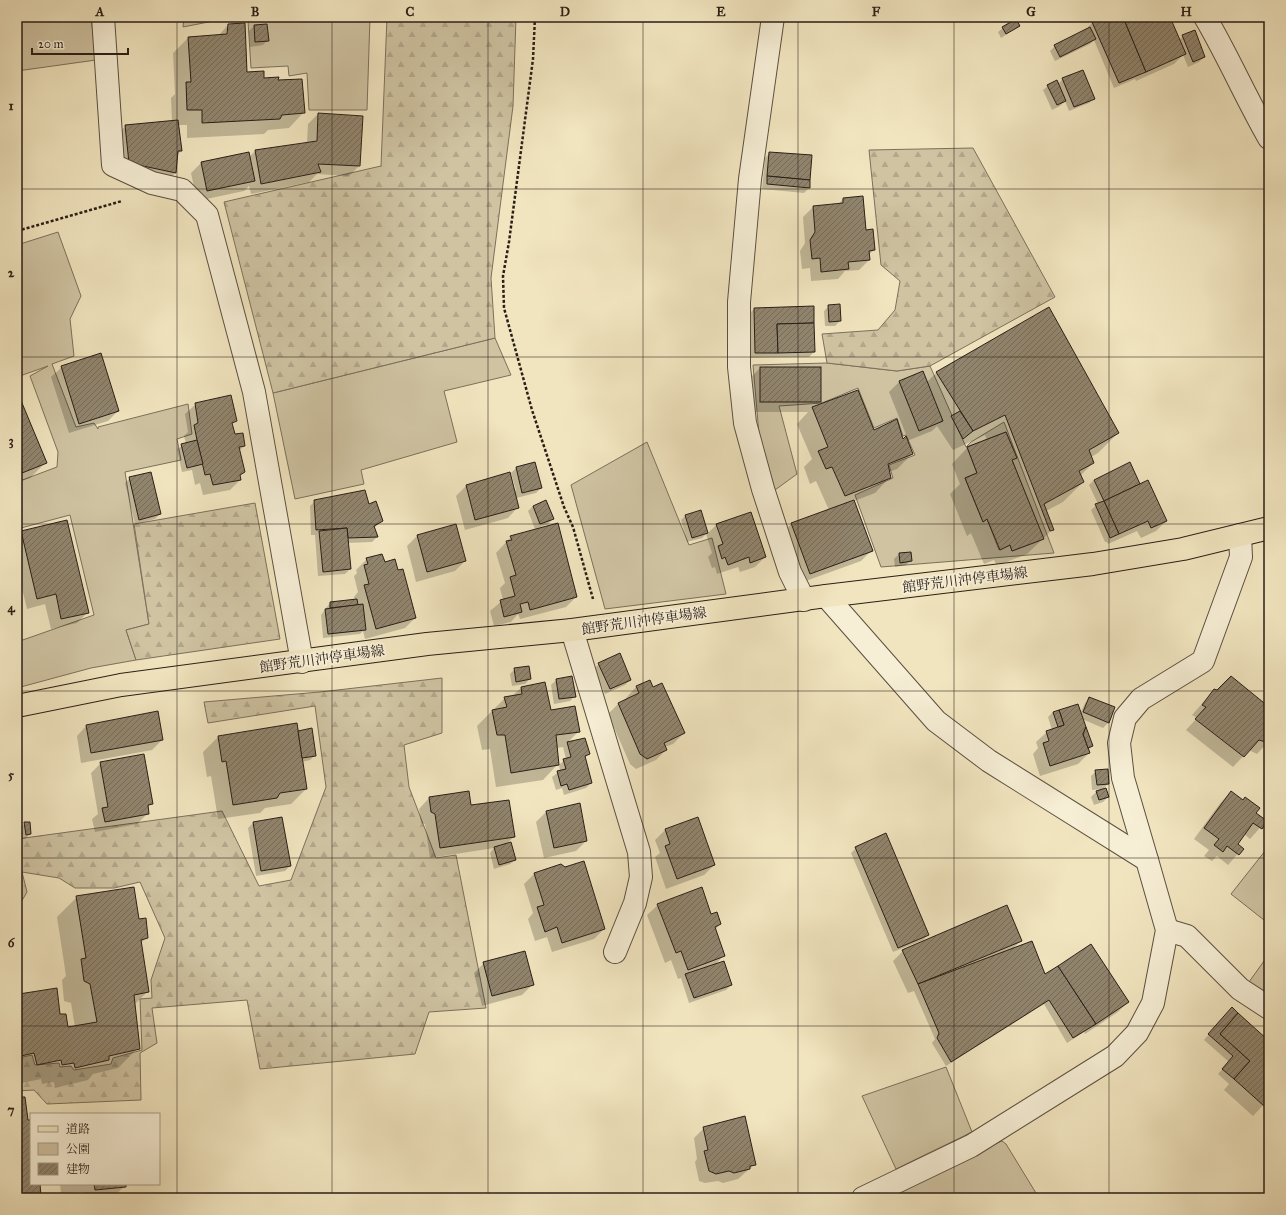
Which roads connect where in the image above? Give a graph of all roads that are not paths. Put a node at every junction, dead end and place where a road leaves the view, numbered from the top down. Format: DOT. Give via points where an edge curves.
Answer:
graph roads {
  1 [pos="103,17"];
  2 [pos="773,17"];
  3 [pos="1205,17"];
  4 [pos="1269,138"];
  5 [pos="1269,528"];
  6 [pos="1240,535"];
  7 [pos="826,596"];
  8 [pos="804,600"];
  9 [pos="572,630"];
  10 [pos="302,662"];
  11 [pos="17,706"];
  12 [pos="1147,860"];
  13 [pos="1167,930"];
  14 [pos="615,952"];
  15 [pos="1269,1008"];
  16 [pos="863,1198"];
  1 -- 10 [label="street" via="113,165 152,183 182,190 207,215 254,392"];
  2 -- 8 [label="street" via="750,178 739,302 739,367 746,423 763,489 790,572"];
  3 -- 4 [label="street"];
  5 -- 6 [label="main road, 館野荒川沖停車場線"];
  6 -- 7 [label="main road, 館野荒川沖停車場線" via="1182,549 1093,564"];
  6 -- 12 [label="street" via="1241,557 1203,661 1141,699 1126,718 1119,743 1123,778"];
  7 -- 8 [label="main road, 館野荒川沖停車場線"];
  7 -- 12 [label="street" via="936,721 989,761"];
  8 -- 9 [label="main road, 館野荒川沖停車場線"];
  9 -- 10 [label="main road, 館野荒川沖停車場線" via="427,644"];
  9 -- 14 [label="street" via="639,852 641,877 635,902"];
  10 -- 11 [label="main road, 館野荒川沖停車場線" via="121,685"];
  12 -- 13 [label="street"];
  13 -- 15 [label="street" via="1187,936 1240,989"];
  13 -- 16 [label="street" via="1153,1003 1137,1033 1114,1056 971,1146"];
}
